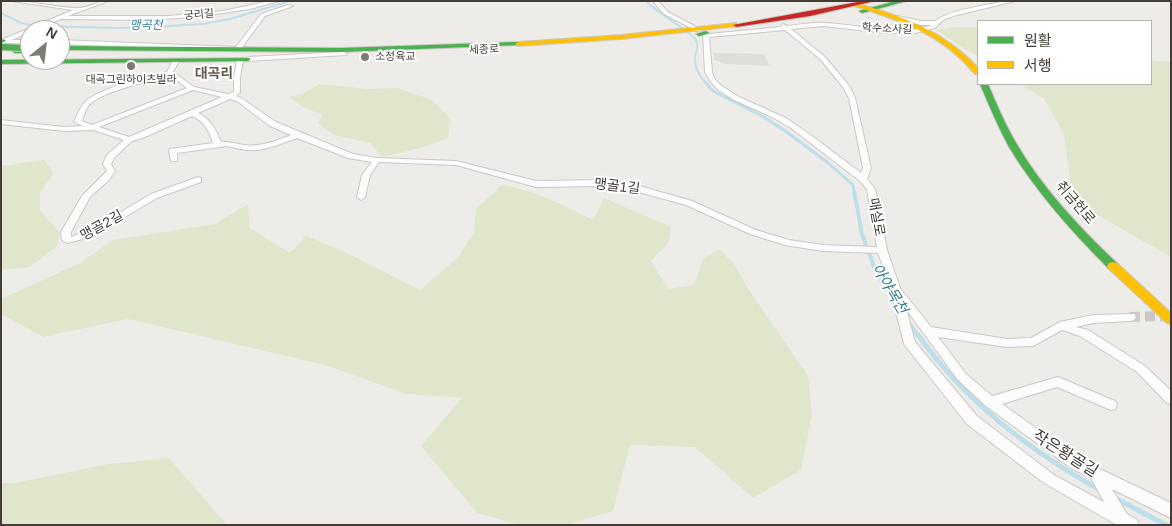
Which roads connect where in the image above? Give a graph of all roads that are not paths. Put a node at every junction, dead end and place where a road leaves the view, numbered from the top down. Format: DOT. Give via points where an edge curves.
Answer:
graph roads {
  1 [pos="14,1"];
  2 [pos="106,1"];
  3 [pos="655,1"];
  4 [pos="904,1"];
  5 [pos="1013,1"];
  6 [pos="275,2"];
  7 [pos="871,5"];
  8 [pos="81,10"];
  9 [pos="60,17"];
  10 [pos="890,17"];
  11 [pos="939,22"];
  12 [pos="781,24"];
  13 [pos="924,30"];
  14 [pos="887,31"];
  15 [pos="695,33"];
  16 [pos="70,42"];
  17 [pos="4,43"];
  18 [pos="20,47"];
  19 [pos="20,47"];
  20 [pos="239,47"];
  21 [pos="70,50"];
  22 [pos="70,50"];
  23 [pos="266,51"];
  24 [pos="344,54"];
  25 [pos="244,60"];
  26 [pos="176,61"];
  27 [pos="1,62"];
  28 [pos="977,71"];
  29 [pos="170,73"];
  30 [pos="984,85"];
  31 [pos="192,88"];
  32 [pos="230,97"];
  33 [pos="192,113"];
  34 [pos="1,122"];
  35 [pos="90,128"];
  36 [pos="297,135"];
  37 [pos="129,139"];
  38 [pos="218,145"];
  39 [pos="174,159"];
  40 [pos="377,160"];
  41 [pos="863,179"];
  42 [pos="198,180"];
  43 [pos="361,197"];
  44 [pos="882,250"];
  45 [pos="896,289"];
  46 [pos="1130,317"];
  47 [pos="1171,320"];
  48 [pos="1060,326"];
  49 [pos="928,331"];
  50 [pos="1171,399"];
  51 [pos="990,402"];
  52 [pos="1112,405"];
  53 [pos="1096,474"];
  54 [pos="1171,511"];
  55 [pos="1127,522"];
  1 -- 8 [label="street, 궁리길"];
  2 -- 8 [label="street, 궁리길"];
  3 -- 15 [label="street"];
  4 -- 7 [label="main road, 세종로"];
  5 -- 11 [label="street, 학수소사길" via="951,15"];
  6 -- 9 [label="street, 궁리길" via="224,12 142,19"];
  6 -- 20 [label="street" via="290,6 263,15"];
  7 -- 10 [label="main road"];
  7 -- 12 [label="main road, 세종로"];
  7 -- 12 [label="main road, 세종로" via="856,5"];
  8 -- 9 [label="street, 궁리길"];
  9 -- 17 [label="street, 궁리길"];
  10 -- 11 [label="street"];
  10 -- 13 [label="main road"];
  10 -- 14 [label="street" via="895,28"];
  11 -- 13 [label="street, 학수소사길"];
  12 -- 14 [label="street, 학수소사길" via="829,24"];
  12 -- 15 [label="main road, 세종로"];
  12 -- 41 [label="street" via="840,76 848,89 867,168"];
  13 -- 14 [label="street, 학수소사길"];
  13 -- 28 [label="main road" via="964,55"];
  15 -- 23 [label="main road, 세종로" via="490,46"];
  15 -- 24 [label="main road, 세종로" via="586,45"];
  15 -- 41 [label="street, 매실로" via="709,56 707,70 712,81 725,91 783,120"];
  16 -- 20 [label="street"];
  17 -- 18 [label="main road, bridge"];
  17 -- 19 [label="street"];
  20 -- 23 [label="street"];
  21 -- 23 [label="main road, 세종로"];
  22 -- 24 [label="main road, 세종로"];
  24 -- 25 [label="street"];
  25 -- 26 [label="main road"];
  25 -- 32 [label="street" via="236,78 237,92"];
  26 -- 27 [label="main road"];
  26 -- 29 [label="street"];
  29 -- 31 [label="street, 맹골1길"];
  29 -- 35 [label="street" via="89,102 78,122"];
  30 -- 47 [label="main road, 취금헌로" via="1001,123 1040,186 1072,224"];
  31 -- 32 [label="street, 맹골1길"];
  31 -- 35 [label="street"];
  32 -- 33 [label="street, 맹골2길"];
  32 -- 36 [label="street, 맹골1길" via="239,99 273,124"];
  33 -- 37 [label="street, 맹골2길"];
  33 -- 38 [label="street" via="212,126"];
  34 -- 35 [label="street" via="64,129"];
  35 -- 37 [label="street"];
  36 -- 38 [label="street" via="256,147 244,148 228,143"];
  36 -- 40 [label="street, 맹골1길" via="351,156"];
  37 -- 42 [label="street, 맹골2길" via="110,157 108,177 86,196 66,232 67,240 76,241 153,197"];
  38 -- 39 [label="street" via="173,151"];
  40 -- 43 [label="street" via="366,175"];
  40 -- 44 [label="street, 맹골1길" via="456,163 536,184 625,185 688,203 753,232 788,243"];
  41 -- 44 [label="street, 매실로" via="871,190"];
  44 -- 45 [label="street, 매실로"];
  45 -- 49 [label="street, 작은황골길"];
  45 -- 55 [label="street, 매실로" via="910,344 972,420 1049,479"];
  46 -- 48 [label="street" via="1093,319"];
  48 -- 49 [label="street" via="1033,342 1006,343"];
  48 -- 50 [label="street" via="1084,333 1141,369"];
  49 -- 51 [label="street, 작은황골길" via="962,377"];
  51 -- 52 [label="street" via="1058,382"];
  51 -- 53 [label="street, 작은황골길" via="1076,464"];
  53 -- 54 [label="street, 작은황골길"];
  53 -- 55 [label="street"];
}
